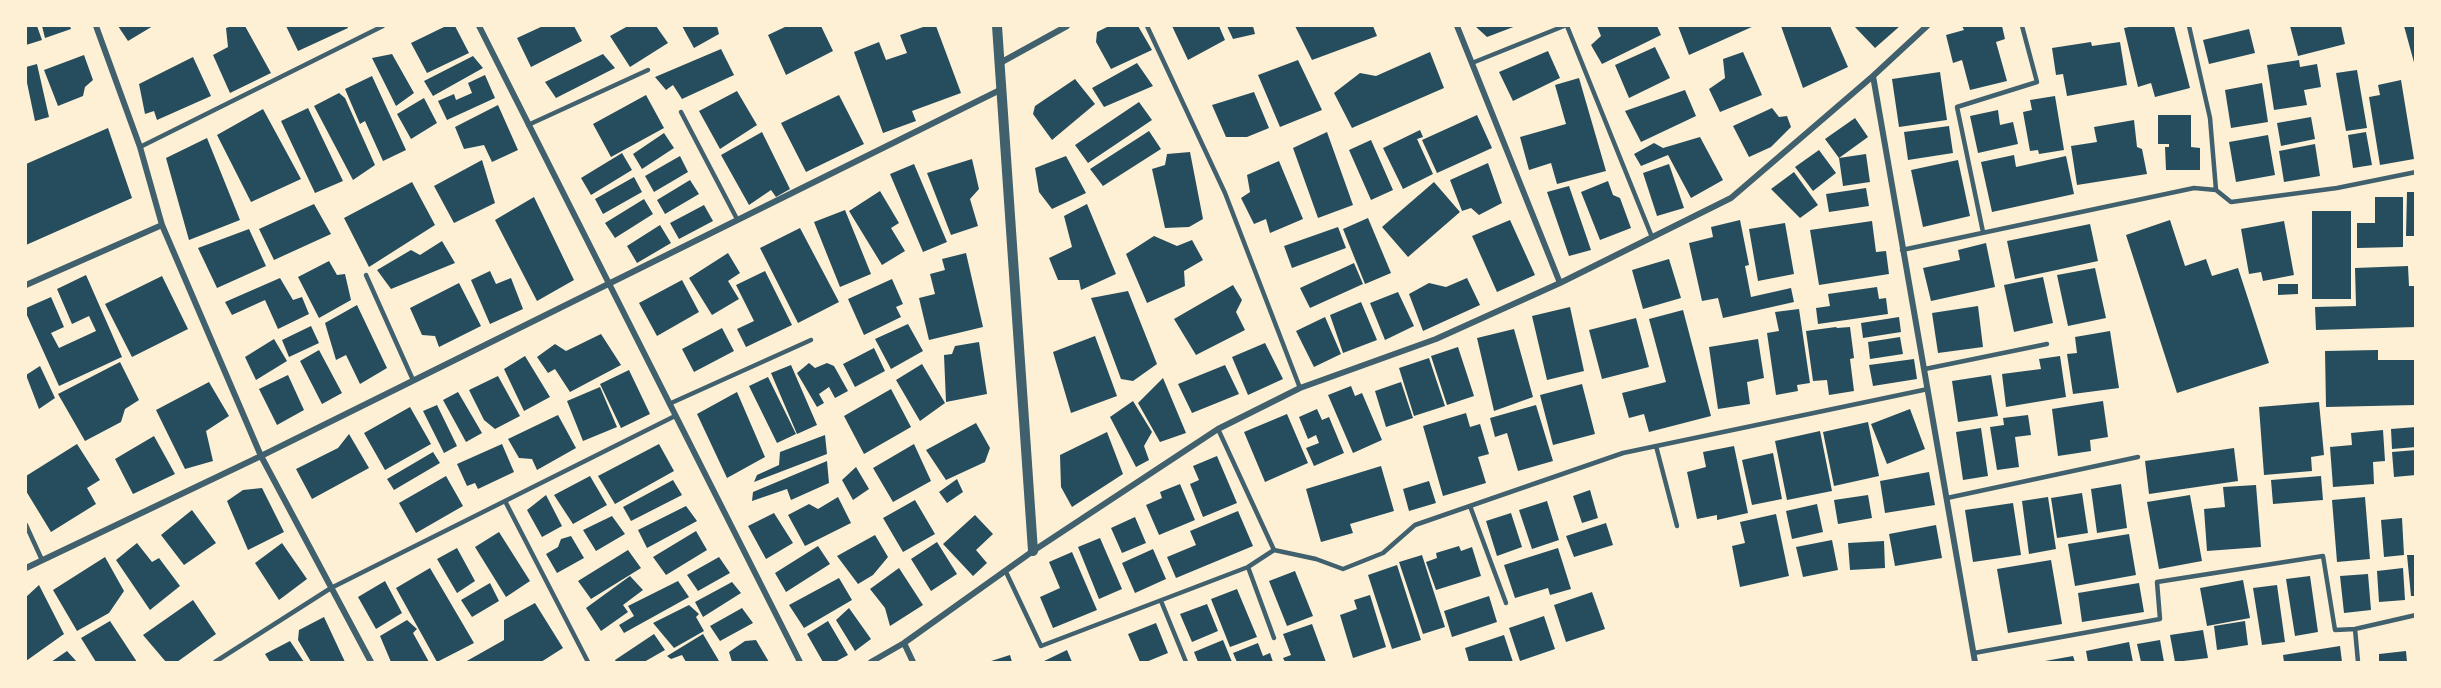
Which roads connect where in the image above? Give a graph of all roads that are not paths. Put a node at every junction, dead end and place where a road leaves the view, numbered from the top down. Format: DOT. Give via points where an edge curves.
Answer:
graph roads {
  1 [pos="96,26"];
  2 [pos="383,26"];
  3 [pos="479,26"];
  4 [pos="997,26"];
  5 [pos="1067,26"];
  6 [pos="1147,26"];
  7 [pos="1457,26"];
  8 [pos="1565,26"];
  9 [pos="1927,26"];
  10 [pos="2022,26"];
  11 [pos="2189,26"];
  12 [pos="1000,63"];
  13 [pos="1472,63"];
  14 [pos="648,70"];
  15 [pos="1873,76"];
  16 [pos="1002,89"];
  17 [pos="681,112"];
  18 [pos="528,125"];
  19 [pos="140,147"];
  20 [pos="2415,172"];
  21 [pos="2216,189"];
  22 [pos="737,219"];
  23 [pos="162,225"];
  24 [pos="1983,232"];
  25 [pos="1652,237"];
  26 [pos="1902,250"];
  27 [pos="366,274"];
  28 [pos="608,282"];
  29 [pos="1560,283"];
  30 [pos="26,285"];
  31 [pos="811,340"];
  32 [pos="2047,344"];
  33 [pos="1925,369"];
  34 [pos="413,380"];
  35 [pos="1300,388"];
  36 [pos="1928,389"];
  37 [pos="669,404"];
  38 [pos="675,416"];
  39 [pos="1218,429"];
  40 [pos="1656,446"];
  41 [pos="261,456"];
  42 [pos="2138,457"];
  43 [pos="1947,498"];
  44 [pos="504,501"];
  45 [pos="1470,506"];
  46 [pos="26,525"];
  47 [pos="1677,526"];
  48 [pos="1274,550"];
  49 [pos="1033,551"];
  50 [pos="42,560"];
  51 [pos="1248,567"];
  52 [pos="26,568"];
  53 [pos="1006,572"];
  54 [pos="331,588"];
  55 [pos="1161,601"];
  56 [pos="1506,603"];
  57 [pos="2415,615"];
  58 [pos="2355,629"];
  59 [pos="1274,638"];
  60 [pos="904,643"];
  61 [pos="1974,653"];
  62 [pos="215,663"];
  63 [pos="371,663"];
  64 [pos="588,663"];
  65 [pos="800,663"];
  66 [pos="871,663"];
  67 [pos="913,663"];
  68 [pos="1186,663"];
  69 [pos="1976,663"];
  70 [pos="2358,663"];
  1 -- 19 [label="street"];
  2 -- 19 [label="lane"];
  3 -- 18 [label="street"];
  4 -- 12 [label="street"];
  5 -- 12 [label="street"];
  6 -- 35 [label="lane" via="1225,193"];
  7 -- 13 [label="street"];
  8 -- 13 [label="lane"];
  8 -- 25 [label="lane"];
  9 -- 15 [label="street"];
  10 -- 24 [label="lane" via="2037,82 1957,107"];
  11 -- 21 [label="lane" via="2210,118"];
  12 -- 16 [label="street"];
  13 -- 29 [label="street"];
  14 -- 18 [label="lane"];
  15 -- 25 [label="street" via="1731,198"];
  15 -- 26 [label="street"];
  16 -- 22 [label="street"];
  16 -- 49 [label="street"];
  17 -- 22 [label="lane"];
  18 -- 28 [label="street"];
  19 -- 23 [label="street"];
  20 -- 21 [label="lane" via="2337,188 2231,202"];
  21 -- 24 [label="lane" via="2194,188"];
  22 -- 28 [label="street"];
  23 -- 30 [label="street"];
  23 -- 41 [label="street"];
  24 -- 26 [label="lane"];
  25 -- 29 [label="street"];
  26 -- 33 [label="street"];
  27 -- 34 [label="lane"];
  28 -- 34 [label="street"];
  28 -- 37 [label="street"];
  29 -- 35 [label="street" via="1436,339"];
  31 -- 37 [label="lane"];
  32 -- 33 [label="lane"];
  33 -- 36 [label="street"];
  34 -- 41 [label="street"];
  35 -- 39 [label="street"];
  36 -- 40 [label="lane"];
  36 -- 43 [label="street"];
  37 -- 38 [label="street"];
  38 -- 44 [label="lane"];
  38 -- 65 [label="street"];
  39 -- 48 [label="lane"];
  39 -- 49 [label="street"];
  40 -- 45 [label="lane" via="1623,453"];
  40 -- 47 [label="lane"];
  41 -- 50 [label="street"];
  41 -- 54 [label="street"];
  42 -- 43 [label="lane"];
  43 -- 61 [label="street"];
  44 -- 54 [label="lane"];
  44 -- 64 [label="lane"];
  45 -- 48 [label="lane" via="1415,525 1383,553 1343,569"];
  45 -- 56 [label="lane"];
  46 -- 50 [label="lane"];
  48 -- 51 [label="lane"];
  49 -- 53 [label="street"];
  50 -- 52 [label="street"];
  51 -- 55 [label="lane"];
  51 -- 59 [label="lane"];
  53 -- 55 [label="lane" via="1041,646"];
  53 -- 60 [label="street"];
  54 -- 62 [label="lane"];
  54 -- 63 [label="street"];
  55 -- 68 [label="lane"];
  57 -- 58 [label="lane"];
  58 -- 61 [label="lane" via="2336,630 2323,556 2157,582 2160,619"];
  58 -- 70 [label="lane"];
  60 -- 66 [label="street"];
  60 -- 67 [label="street"];
  61 -- 69 [label="street"];
}
